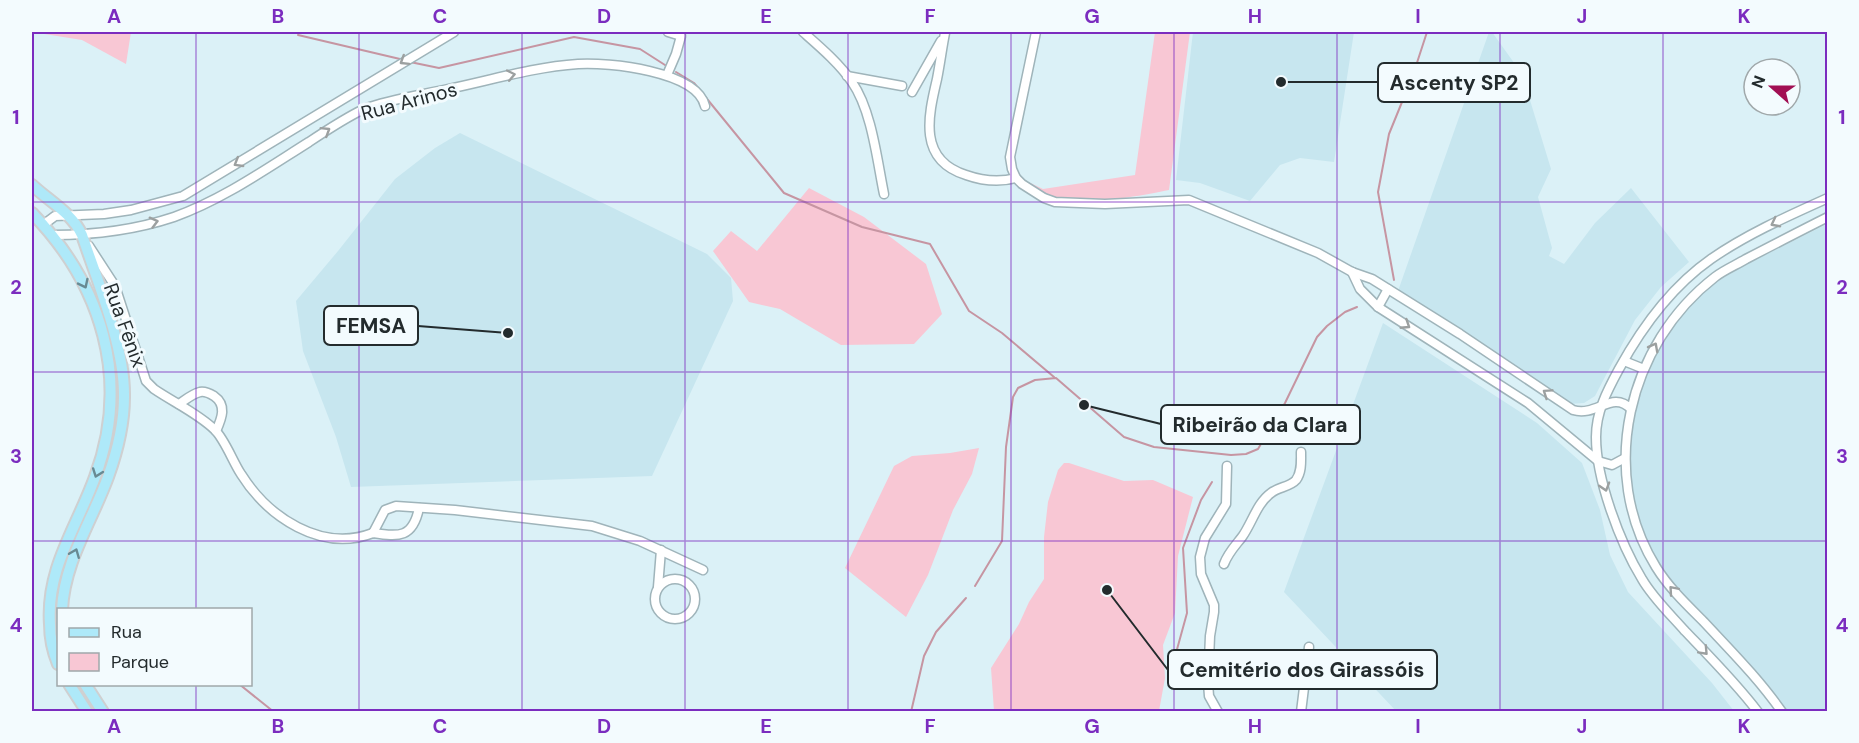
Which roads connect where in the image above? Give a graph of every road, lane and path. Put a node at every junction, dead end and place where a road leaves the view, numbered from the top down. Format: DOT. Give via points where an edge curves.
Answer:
graph roads {
  1 [pos="454,32"];
  2 [pos="668,32"];
  3 [pos="803,32"];
  4 [pos="945,32"];
  5 [pos="1036,32"];
  6 [pos="667,75"];
  7 [pos="847,76"];
  8 [pos="902,86"];
  9 [pos="912,92"];
  10 [pos="705,106"];
  11 [pos="1016,178"];
  12 [pos="32,185"];
  13 [pos="884,194"];
  14 [pos="1827,198"];
  15 [pos="32,213"];
  16 [pos="68,215"];
  17 [pos="1827,217"];
  18 [pos="43,225"];
  19 [pos="53,235"];
  20 [pos="82,235"];
  21 [pos="1352,272"];
  22 [pos="1388,290"];
  23 [pos="1378,307"];
  24 [pos="1624,361"];
  25 [pos="1644,369"];
  26 [pos="178,404"];
  27 [pos="1600,408"];
  28 [pos="1631,409"];
  29 [pos="216,430"];
  30 [pos="1301,452"];
  31 [pos="1625,458"];
  32 [pos="1598,461"];
  33 [pos="1227,466"];
  34 [pos="419,508"];
  35 [pos="373,532"];
  36 [pos="661,550"];
  37 [pos="1224,564"];
  38 [pos="703,570"];
  39 [pos="658,587"];
  40 [pos="62,608"];
  41 [pos="1309,647"];
  42 [pos="57,660"];
  43 [pos="70,686"];
  44 [pos="86,686"];
  45 [pos="1304,691"];
  46 [pos="87,711"];
  47 [pos="103,711"];
  48 [pos="1218,711"];
  49 [pos="1301,711"];
  50 [pos="1309,711"];
  51 [pos="1758,711"];
  52 [pos="1782,711"];
  1 -- 16 [label="street, Rua Arinos, one-way" via="183,196 131,210"];
  2 -- 6 [label="street" via="681,36"];
  3 -- 7 [label="street"];
  4 -- 9 [label="street"];
  4 -- 11 [label="street" via="929,117 932,146 939,158 959,173 990,181"];
  5 -- 11 [label="street" via="1010,157"];
  6 -- 10 [label="street, Rua Arinos" via="696,91"];
  20 -- 6 [label="street, Rua Arinos, one-way" via="147,224 200,206 338,123 385,103 577,64 624,66"];
  7 -- 8 [label="street"];
  7 -- 13 [label="street" via="861,98"];
  11 -- 21 [label="street" via="1031,191 1055,202 1189,200 1318,253"];
  12 -- 16 [label="main road"];
  14 -- 24 [label="street, one-way" via="1775,223 1696,271 1654,314"];
  15 -- 18 [label="main road"];
  16 -- 18 [label="street, Rua Arinos" via="55,216"];
  16 -- 20 [label="main road"];
  25 -- 17 [label="street, one-way" via="1664,330 1710,280"];
  18 -- 19 [label="main road"];
  19 -- 20 [label="street, Rua Arinos"];
  19 -- 42 [label="main road, one-way" via="92,300 111,378 112,404 109,433 98,469 53,577 48,604"];
  20 -- 26 [label="street, Rua Fênix" via="114,286 146,381"];
  40 -- 20 [label="main road, one-way" via="69,569 119,441 124,396 111,324"];
  21 -- 22 [label="street"];
  21 -- 23 [label="street" via="1360,290"];
  22 -- 23 [label="street"];
  27 -- 22 [label="street, one-way" via="1580,412 1566,406"];
  23 -- 32 [label="street, one-way" via="1528,403"];
  24 -- 25 [label="street"];
  24 -- 27 [label="street"];
  25 -- 28 [label="street"];
  26 -- 29 [label="street, Rua Fênix"];
  26 -- 29 [label="street" via="198,393 213,395 221,403 223,414"];
  27 -- 28 [label="street" via="1619,401"];
  27 -- 32 [label="street"];
  28 -- 31 [label="street"];
  29 -- 35 [label="street, Rua Fênix" via="256,495 285,520 332,538"];
  30 -- 37 [label="street" via="1297,479 1266,498"];
  31 -- 32 [label="street" via="1612,465"];
  52 -- 31 [label="street, one-way" via="1658,569 1636,523"];
  32 -- 51 [label="street, one-way" via="1619,530 1641,578 1666,611"];
  33 -- 48 [label="street" via="1226,504 1205,538 1200,566 1214,606 1208,692"];
  34 -- 35 [label="street" via="396,506 385,510"];
  34 -- 35 [label="street, Rua Fênix" via="410,530 401,535"];
  34 -- 36 [label="street" via="592,526"];
  36 -- 38 [label="street"];
  36 -- 39 [label="street"];
  39 -- 39 [label="street" via="654,600 664,617 682,619 692,611 696,598 684,581 670,579"];
  41 -- 45 [label="street"];
  43 -- 46 [label="main road"];
  44 -- 47 [label="main road"];
  45 -- 49 [label="street"];
  45 -- 50 [label="street"];
}
